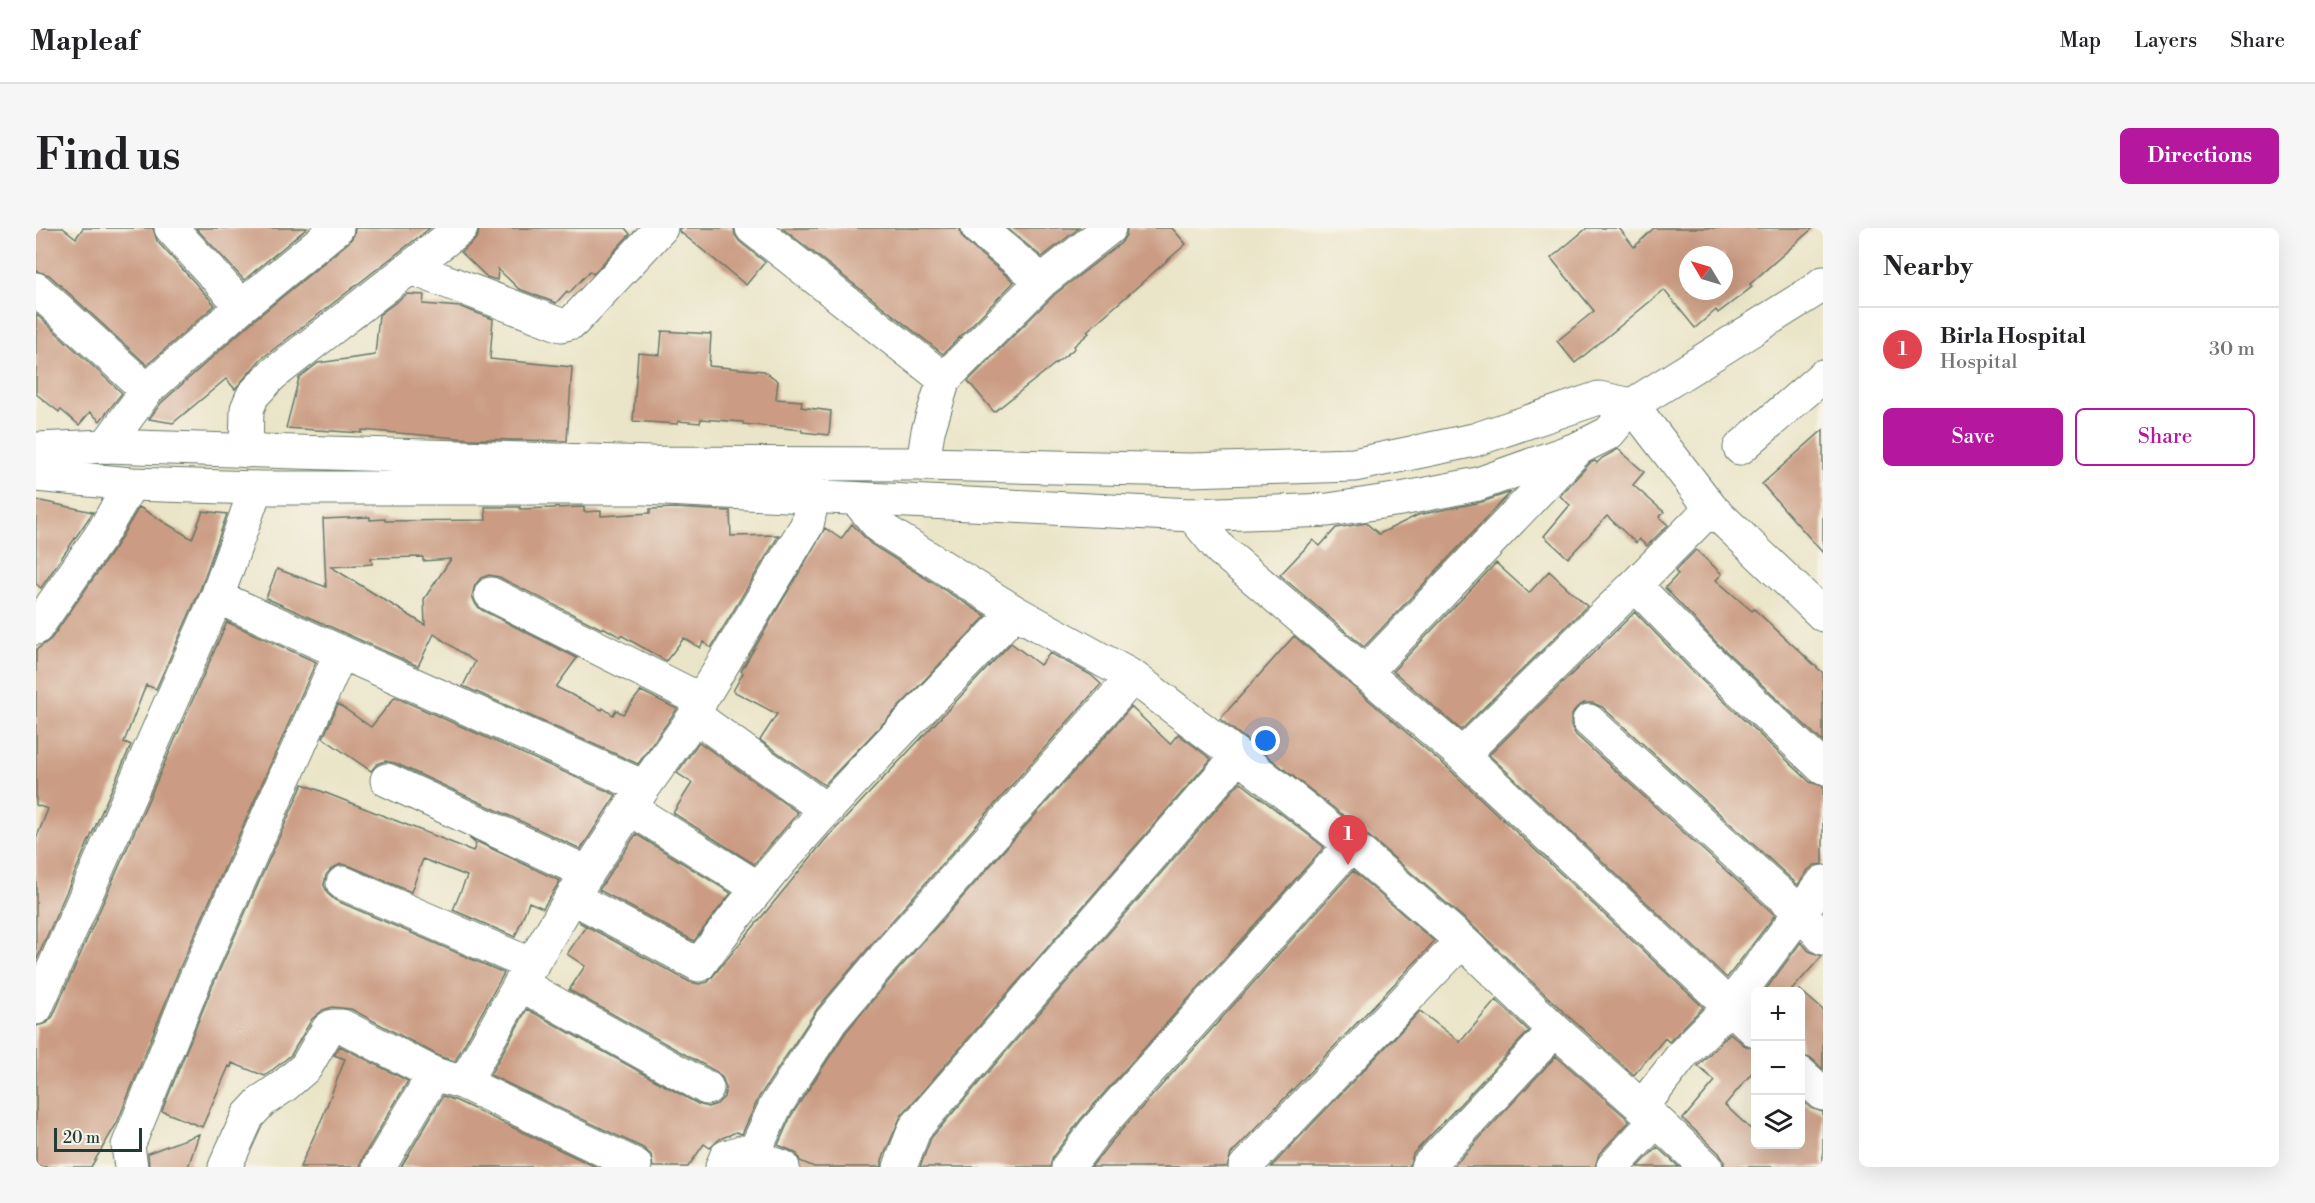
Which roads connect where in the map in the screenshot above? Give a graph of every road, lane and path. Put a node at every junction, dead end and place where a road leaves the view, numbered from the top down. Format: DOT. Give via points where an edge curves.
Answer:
graph roads {
  1 [pos="171,228"];
  2 [pos="336,228"];
  3 [pos="461,228"];
  4 [pos="661,228"];
  5 [pos="752,228"];
  6 [pos="978,228"];
  7 [pos="1109,228"];
  8 [pos="411,268"];
  9 [pos="1042,281"];
  10 [pos="1823,283"];
  11 [pos="36,289"];
  12 [pos="242,306"];
  13 [pos="1823,376"];
  14 [pos="944,379"];
  15 [pos="147,390"];
  16 [pos="1632,405"];
  17 [pos="106,446"];
  18 [pos="1580,448"];
  19 [pos="1740,448"];
  20 [pos="36,449"];
  21 [pos="246,451"];
  22 [pos="923,464"];
  23 [pos="36,475"];
  24 [pos="131,484"];
  25 [pos="256,488"];
  26 [pos="813,497"];
  27 [pos="856,499"];
  28 [pos="1711,508"];
  29 [pos="1192,515"];
  30 [pos="1635,585"];
  31 [pos="491,594"];
  32 [pos="217,597"];
  33 [pos="42,608"];
  34 [pos="1015,612"];
  35 [pos="1823,615"];
  36 [pos="341,652"];
  37 [pos="1365,673"];
  38 [pos="1133,677"];
  39 [pos="698,708"];
  40 [pos="1589,721"];
  41 [pos="1462,755"];
  42 [pos="1238,756"];
  43 [pos="1823,768"];
  44 [pos="387,780"];
  45 [pos="638,798"];
  46 [pos="826,810"];
  47 [pos="1351,845"];
  48 [pos="1823,882"];
  49 [pos="343,883"];
  50 [pos="580,885"];
  51 [pos="758,888"];
  52 [pos="1800,912"];
  53 [pos="1823,938"];
  54 [pos="1462,941"];
  55 [pos="526,974"];
  56 [pos="1729,1007"];
  57 [pos="36,1008"];
  58 [pos="1751,1027"];
  59 [pos="1555,1030"];
  60 [pos="1805,1078"];
  61 [pos="449,1079"];
  62 [pos="707,1088"];
  63 [pos="1823,1094"];
  64 [pos="1649,1113"];
  65 [pos="753,1155"];
  66 [pos="635,1165"];
  67 [pos="131,1167"];
  68 [pos="225,1167"];
  69 [pos="379,1167"];
  70 [pos="722,1167"];
  71 [pos="783,1167"];
  72 [pos="900,1167"];
  73 [pos="1068,1167"];
  74 [pos="1245,1167"];
  75 [pos="1426,1167"];
  76 [pos="1613,1167"];
  77 [pos="1706,1167"];
  1 -- 12 [label="street"];
  2 -- 12 [label="street"];
  3 -- 8 [label="street"];
  4 -- 8 [label="street" via="573,322 561,325"];
  5 -- 14 [label="street"];
  6 -- 9 [label="street"];
  7 -- 9 [label="street"];
  8 -- 21 [label="street" via="272,375 253,395 248,410"];
  9 -- 14 [label="street"];
  10 -- 16 [label="street"];
  11 -- 15 [label="street"];
  12 -- 15 [label="street"];
  13 -- 19 [label="street"];
  14 -- 22 [label="street" via="928,431"];
  15 -- 17 [label="street"];
  16 -- 18 [label="street" via="1609,433"];
  16 -- 22 [label="street" via="1599,398 1474,440 1354,465 1190,470"];
  16 -- 28 [label="street"];
  17 -- 20 [label="street"];
  17 -- 21 [label="street"];
  18 -- 29 [label="street" via="1478,484 1401,499 1328,510"];
  18 -- 37 [label="street"];
  21 -- 22 [label="street" via="652,463"];
  23 -- 24 [label="street"];
  24 -- 25 [label="street"];
  24 -- 33 [label="street" via="101,535"];
  25 -- 26 [label="street" via="645,488"];
  25 -- 32 [label="street"];
  26 -- 27 [label="street"];
  26 -- 39 [label="street" via="807,525"];
  27 -- 29 [label="street"];
  27 -- 34 [label="street" via="881,528"];
  28 -- 30 [label="street"];
  28 -- 35 [label="street"];
  29 -- 37 [label="street" via="1220,549"];
  30 -- 41 [label="street"];
  30 -- 43 [label="street"];
  31 -- 39 [label="street"];
  32 -- 36 [label="street"];
  32 -- 57 [label="street"];
  34 -- 38 [label="street"];
  34 -- 46 [label="street"];
  36 -- 45 [label="street"];
  36 -- 67 [label="street" via="195,980 128,1146"];
  37 -- 41 [label="street"];
  38 -- 42 [label="street"];
  38 -- 65 [label="street" via="831,1021 775,1107"];
  39 -- 45 [label="street"];
  39 -- 46 [label="street"];
  40 -- 52 [label="street"];
  41 -- 56 [label="street"];
  42 -- 47 [label="street"];
  42 -- 72 [label="street" via="915,1128"];
  44 -- 50 [label="street"];
  45 -- 50 [label="street"];
  45 -- 51 [label="street"];
  46 -- 51 [label="street"];
  47 -- 54 [label="street"];
  47 -- 73 [label="street" via="1095,1131"];
  48 -- 52 [label="street"];
  49 -- 55 [label="street"];
  50 -- 51 [label="street" via="699,965"];
  50 -- 55 [label="street"];
  52 -- 53 [label="street"];
  52 -- 56 [label="street"];
  54 -- 59 [label="street"];
  54 -- 74 [label="street"];
  55 -- 61 [label="street"];
  55 -- 62 [label="street"];
  56 -- 58 [label="street"];
  56 -- 64 [label="street" via="1683,1054"];
  59 -- 64 [label="street"];
  59 -- 75 [label="street"];
  60 -- 63 [label="street"];
  61 -- 66 [label="street"];
  61 -- 68 [label="street" via="342,1026 333,1026 324,1034 306,1068 248,1116"];
  61 -- 69 [label="street"];
  64 -- 76 [label="street"];
  64 -- 77 [label="street"];
  65 -- 70 [label="street" via="730,1154"];
  65 -- 71 [label="street"];
}
